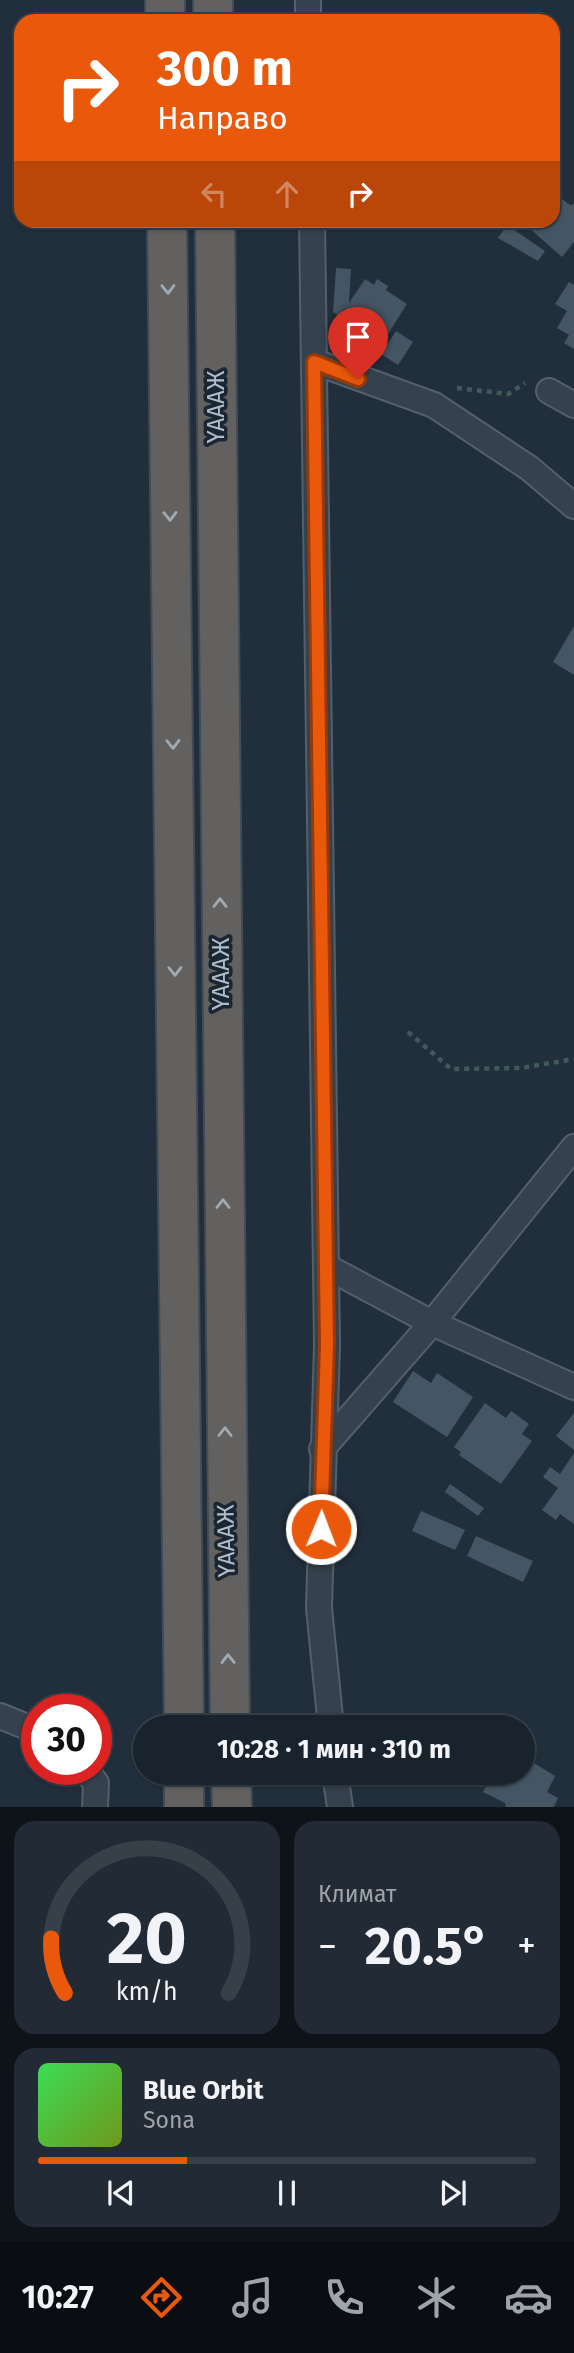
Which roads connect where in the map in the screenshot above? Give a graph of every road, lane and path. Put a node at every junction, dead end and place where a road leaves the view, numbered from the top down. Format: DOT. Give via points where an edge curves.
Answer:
graph roads {
  1 [pos="167,228"];
  2 [pos="215,228"];
  3 [pos="312,228"];
  4 [pos="314,362"];
  5 [pos="454,388"];
  6 [pos="549,391"];
  7 [pos="574,405"];
  8 [pos="574,506"];
  9 [pos="408,1032"];
  10 [pos="574,1059"];
  11 [pos="574,1147"];
  12 [pos="327,1267"];
  13 [pos="432,1323"];
  14 [pos="574,1387"];
  15 [pos="322,1449"];
  16 [pos="184,1715"];
  17 [pos="230,1715"];
  18 [pos="330,1715"];
  19 [pos="0,1716"];
  20 [pos="21,1725"];
  21 [pos="96,1785"];
  22 [pos="184,1785"];
  23 [pos="231,1785"];
  24 [pos="337,1785"];
  25 [pos="95,1807"];
  26 [pos="184,1807"];
  27 [pos="232,1807"];
  28 [pos="340,1807"];
  1 -- 16 [label="highway, ҮАААЖ, one-way"];
  17 -- 2 [label="highway, ҮАААЖ, one-way"];
  3 -- 4 [label="street"];
  4 -- 8 [label="street" via="434,405 529,468"];
  4 -- 12 [label="street"];
  5 -- 6 [label="path" via="508,394 526,383"];
  6 -- 7 [label="street"];
  9 -- 10 [label="path" via="451,1069 521,1068"];
  11 -- 13 [label="street"];
  12 -- 13 [label="street"];
  12 -- 15 [label="street"];
  13 -- 14 [label="street"];
  13 -- 15 [label="street"];
  15 -- 18 [label="street" via="319,1608"];
  19 -- 20 [label="street"];
  21 -- 25 [label="street"];
  22 -- 26 [label="highway"];
  23 -- 27 [label="highway"];
  24 -- 28 [label="street"];
}
